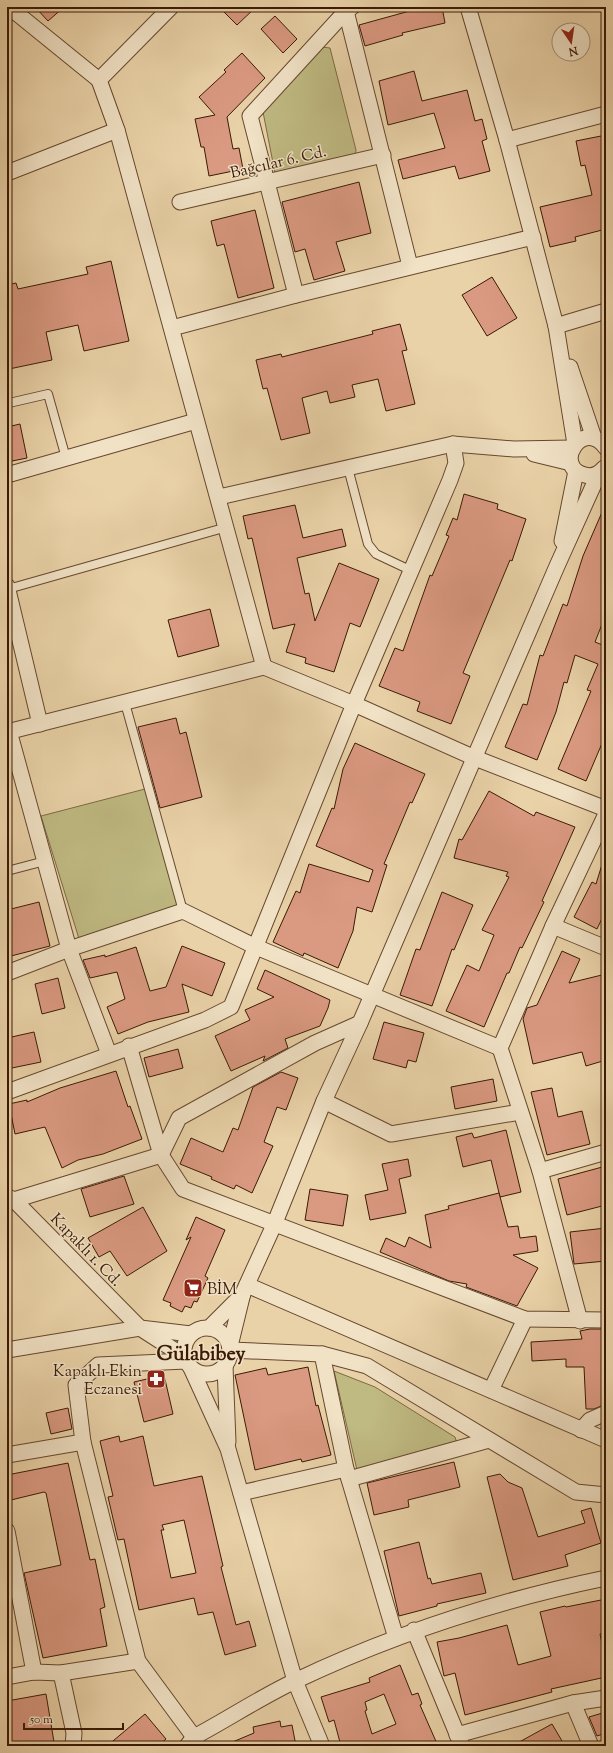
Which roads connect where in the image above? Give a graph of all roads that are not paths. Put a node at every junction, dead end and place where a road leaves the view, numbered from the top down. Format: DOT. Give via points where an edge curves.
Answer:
graph roads {
  1 [pos="9,7"];
  2 [pos="171,7"];
  3 [pos="468,7"];
  4 [pos="347,8"];
  5 [pos="99,80"];
  6 [pos="606,114"];
  7 [pos="117,130"];
  8 [pos="507,140"];
  9 [pos="383,155"];
  10 [pos="7,173"];
  11 [pos="267,183"];
  12 [pos="180,202"];
  13 [pos="534,237"];
  14 [pos="410,266"];
  15 [pos="296,295"];
  16 [pos="606,311"];
  17 [pos="556,326"];
  18 [pos="172,328"];
  19 [pos="7,399"];
  20 [pos="196,421"];
  21 [pos="602,443"];
  22 [pos="453,444"];
  23 [pos="574,446"];
  24 [pos="514,449"];
  25 [pos="66,458"];
  26 [pos="573,467"];
  27 [pos="348,468"];
  28 [pos="603,469"];
  29 [pos="7,475"];
  30 [pos="219,497"];
  31 [pos="227,528"];
  32 [pos="557,566"];
  33 [pos="412,570"];
  34 [pos="7,588"];
  35 [pos="264,668"];
  36 [pos="125,702"];
  37 [pos="354,704"];
  38 [pos="40,724"];
  39 [pos="8,732"];
  40 [pos="475,758"];
  41 [pos="606,809"];
  42 [pos="606,814"];
  43 [pos="45,861"];
  44 [pos="7,871"];
  45 [pos="183,911"];
  46 [pos="553,926"];
  47 [pos="256,947"];
  48 [pos="606,948"];
  49 [pos="69,949"];
  50 [pos="7,973"];
  51 [pos="372,994"];
  52 [pos="360,1023"];
  53 [pos="129,1046"];
  54 [pos="500,1048"];
  55 [pos="109,1054"];
  56 [pos="7,1092"];
  57 [pos="324,1101"];
  58 [pos="520,1112"];
  59 [pos="606,1152"];
  60 [pos="161,1155"];
  61 [pos="540,1171"];
  62 [pos="11,1199"];
  63 [pos="274,1225"];
  64 [pos="245,1289"];
  65 [pos="525,1319"];
  66 [pos="606,1320"];
  67 [pos="580,1321"];
  68 [pos="140,1328"];
  69 [pos="209,1328"];
  70 [pos="191,1334"];
  71 [pos="230,1348"];
  72 [pos="7,1350"];
  73 [pos="322,1354"];
  74 [pos="187,1362"];
  75 [pos="225,1366"];
  76 [pos="491,1390"];
  77 [pos="606,1413"];
  78 [pos="581,1430"];
  79 [pos="489,1440"];
  80 [pos="606,1440"];
  81 [pos="83,1442"];
  82 [pos="228,1449"];
  83 [pos="7,1455"];
  84 [pos="348,1474"];
  85 [pos="241,1493"];
  86 [pos="606,1495"];
  87 [pos="7,1530"];
  88 [pos="606,1578"];
  89 [pos="12,1585"];
  90 [pos="414,1630"];
  91 [pos="396,1638"];
  92 [pos="138,1661"];
  93 [pos="34,1672"];
  94 [pos="61,1674"];
  95 [pos="7,1677"];
  96 [pos="295,1681"];
  97 [pos="606,1698"];
  98 [pos="574,1703"];
  99 [pos="460,1740"];
  100 [pos="193,1743"];
  101 [pos="74,1746"];
  102 [pos="322,1746"];
  103 [pos="591,1746"];
  1 -- 5 [label="street"];
  2 -- 5 [label="street"];
  3 -- 8 [label="street"];
  4 -- 9 [label="street"];
  4 -- 11 [label="street" via="250,116"];
  5 -- 7 [label="street"];
  6 -- 8 [label="street"];
  7 -- 10 [label="street"];
  7 -- 18 [label="street"];
  8 -- 13 [label="street"];
  9 -- 11 [label="street, Bağcılar 6. Cd."];
  9 -- 14 [label="street"];
  11 -- 12 [label="street, Bağcılar 6. Cd."];
  11 -- 15 [label="street"];
  13 -- 14 [label="street"];
  13 -- 17 [label="street"];
  14 -- 15 [label="street"];
  15 -- 18 [label="street"];
  16 -- 17 [label="street"];
  17 -- 21 [label="street"];
  17 -- 23 [label="street"];
  18 -- 20 [label="street"];
  19 -- 25 [label="lane" via="9,403 48,394"];
  20 -- 25 [label="street"];
  20 -- 30 [label="street"];
  21 -- 23 [label="street" via="584,438"];
  22 -- 24 [label="street"];
  22 -- 27 [label="street"];
  22 -- 33 [label="street" via="456,462"];
  23 -- 24 [label="street"];
  23 -- 26 [label="street"];
  24 -- 26 [label="street"];
  25 -- 29 [label="street"];
  26 -- 28 [label="street" via="587,476"];
  26 -- 32 [label="street"];
  27 -- 30 [label="street"];
  27 -- 33 [label="lane" via="368,544 376,554"];
  28 -- 32 [label="street"];
  30 -- 31 [label="street"];
  31 -- 34 [label="lane"];
  31 -- 35 [label="street"];
  32 -- 40 [label="street"];
  33 -- 37 [label="street"];
  34 -- 38 [label="street"];
  35 -- 36 [label="street"];
  35 -- 37 [label="street"];
  36 -- 38 [label="street"];
  36 -- 45 [label="lane"];
  37 -- 40 [label="street"];
  37 -- 47 [label="street"];
  38 -- 39 [label="street"];
  39 -- 43 [label="street"];
  40 -- 41 [label="street"];
  40 -- 51 [label="street"];
  42 -- 46 [label="street"];
  43 -- 44 [label="lane"];
  43 -- 49 [label="street"];
  45 -- 47 [label="street"];
  45 -- 49 [label="street"];
  46 -- 48 [label="street"];
  46 -- 54 [label="street"];
  47 -- 51 [label="street"];
  47 -- 53 [label="street" via="231,1007 205,1020"];
  49 -- 50 [label="street"];
  49 -- 55 [label="street"];
  51 -- 52 [label="street"];
  51 -- 54 [label="street"];
  52 -- 57 [label="street"];
  52 -- 60 [label="street" via="315,1043 179,1118"];
  53 -- 55 [label="street"];
  53 -- 60 [label="street"];
  54 -- 58 [label="street"];
  55 -- 56 [label="street"];
  57 -- 58 [label="street" via="391,1134"];
  57 -- 63 [label="street"];
  58 -- 61 [label="street"];
  59 -- 61 [label="street"];
  60 -- 62 [label="street"];
  60 -- 63 [label="street" via="183,1189"];
  61 -- 67 [label="street"];
  62 -- 68 [label="street, Kapaklı 1. Cd."];
  63 -- 64 [label="street"];
  63 -- 65 [label="street"];
  64 -- 69 [label="street"];
  64 -- 71 [label="street"];
  64 -- 76 [label="street"];
  65 -- 67 [label="street"];
  65 -- 76 [label="street"];
  66 -- 67 [label="street"];
  68 -- 70 [label="street"];
  68 -- 72 [label="street"];
  68 -- 74 [label="street, Kapaklı 1. Cd."];
  69 -- 70 [label="street"];
  69 -- 71 [label="street" via="226,1337"];
  70 -- 74 [label="street" via="184,1351"];
  71 -- 73 [label="street"];
  71 -- 75 [label="street" via="229,1360"];
  73 -- 79 [label="street" via="367,1366"];
  73 -- 84 [label="street"];
  74 -- 75 [label="street" via="199,1374 209,1375"];
  74 -- 81 [label="street" via="98,1365 76,1385"];
  74 -- 82 [label="street"];
  75 -- 82 [label="street"];
  76 -- 78 [label="street"];
  77 -- 78 [label="street" via="590,1420"];
  78 -- 80 [label="street"];
  79 -- 84 [label="street"];
  79 -- 86 [label="street" via="576,1492"];
  81 -- 83 [label="street"];
  81 -- 92 [label="street"];
  82 -- 85 [label="street"];
  84 -- 85 [label="street"];
  84 -- 91 [label="street"];
  85 -- 96 [label="street"];
  87 -- 89 [label="street"];
  88 -- 90 [label="street" via="546,1591"];
  89 -- 93 [label="street"];
  90 -- 91 [label="street"];
  90 -- 99 [label="street"];
  91 -- 96 [label="street"];
  92 -- 94 [label="street"];
  92 -- 100 [label="street"];
  93 -- 94 [label="street"];
  93 -- 95 [label="street"];
  94 -- 101 [label="street" via="74,1733"];
  96 -- 100 [label="street"];
  96 -- 102 [label="street"];
  97 -- 98 [label="street"];
  98 -- 99 [label="street"];
  98 -- 103 [label="street"];
}
